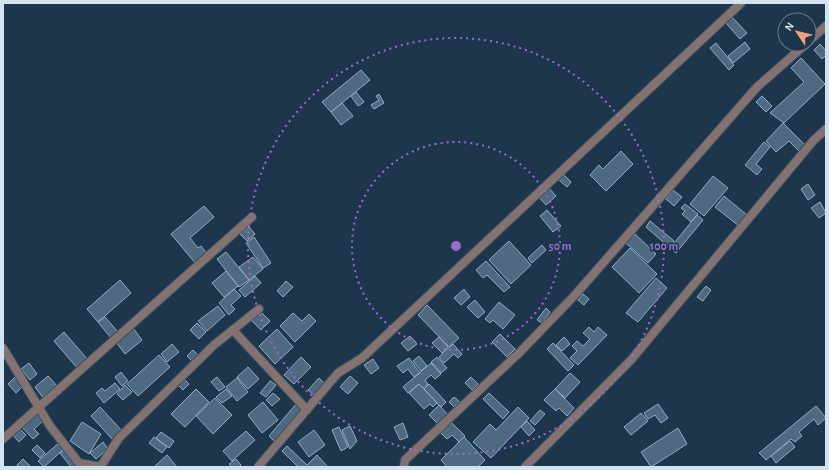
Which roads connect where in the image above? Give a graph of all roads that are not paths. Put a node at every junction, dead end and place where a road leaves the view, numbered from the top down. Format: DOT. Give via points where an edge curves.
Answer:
graph roads {
  1 [pos="741,3"];
  2 [pos="826,26"];
  3 [pos="817,34"];
  4 [pos="797,52"];
  5 [pos="826,129"];
  6 [pos="252,217"];
  7 [pos="259,309"];
  8 [pos="233,330"];
  9 [pos="3,348"];
  10 [pos="39,407"];
  11 [pos="307,410"];
  12 [pos="3,439"];
  13 [pos="101,467"];
  14 [pos="258,467"];
  15 [pos="404,467"];
  16 [pos="525,467"];
  1 -- 11 [label="street" via="362,358 338,374"];
  2 -- 3 [label="street"];
  4 -- 15 [label="street" via="757,87 575,295 520,352 405,460"];
  5 -- 16 [label="street" via="812,140 631,360"];
  6 -- 10 [label="street"];
  7 -- 8 [label="street"];
  8 -- 11 [label="street"];
  8 -- 13 [label="street" via="214,345 119,438"];
  9 -- 10 [label="street"];
  10 -- 12 [label="street"];
  10 -- 13 [label="street" via="50,426 79,463"];
  11 -- 14 [label="street"];
}
